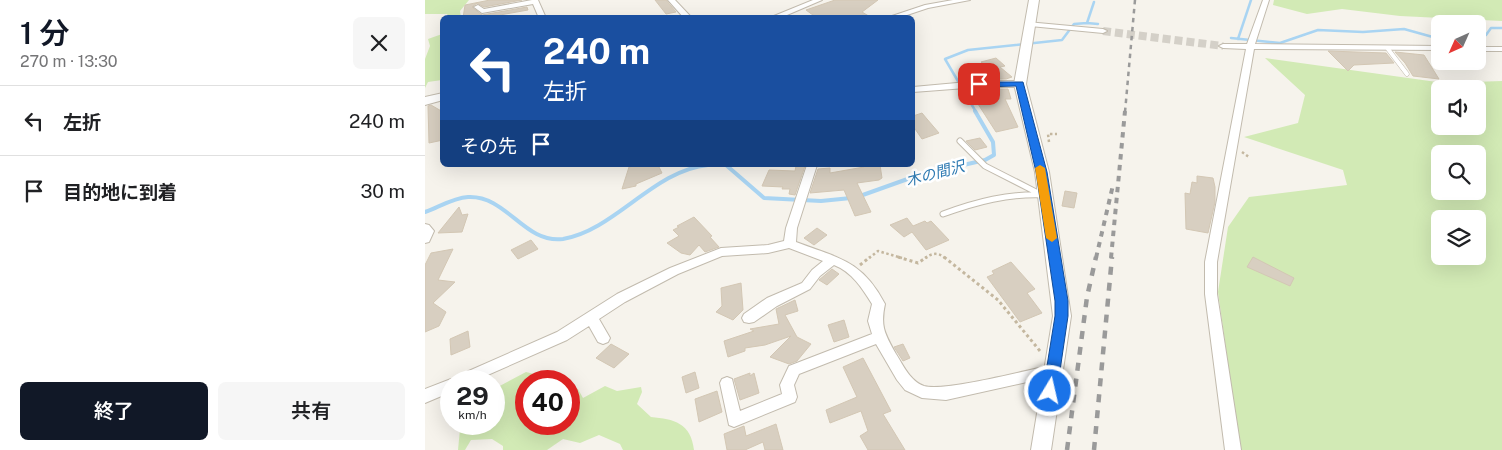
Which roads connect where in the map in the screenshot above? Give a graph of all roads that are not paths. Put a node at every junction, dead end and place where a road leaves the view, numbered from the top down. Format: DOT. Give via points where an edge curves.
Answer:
graph roads {
  1 [pos="535,0"];
  2 [pos="671,0"];
  3 [pos="819,0"];
  4 [pos="967,0"];
  5 [pos="1034,0"];
  6 [pos="1266,0"];
  7 [pos="478,7"];
  8 [pos="542,15"];
  9 [pos="686,15"];
  10 [pos="780,15"];
  11 [pos="898,15"];
  12 [pos="1030,24"];
  13 [pos="1103,31"];
  14 [pos="1252,43"];
  15 [pos="1223,46"];
  16 [pos="1431,48"];
  17 [pos="1388,49"];
  18 [pos="1486,49"];
  19 [pos="1502,49"];
  20 [pos="1407,74"];
  21 [pos="1020,84"];
  22 [pos="915,90"];
  23 [pos="440,97"];
  24 [pos="425,101"];
  25 [pos="960,142"];
  26 [pos="811,167"];
  27 [pos="1045,195"];
  28 [pos="943,214"];
  29 [pos="425,228"];
  30 [pos="425,240"];
  31 [pos="790,244"];
  32 [pos="831,260"];
  33 [pos="591,318"];
  34 [pos="749,318"];
  35 [pos="879,337"];
  36 [pos="603,338"];
  37 [pos="485,370"];
  38 [pos="1053,370"];
  39 [pos="727,383"];
  40 [pos="440,390"];
  41 [pos="425,396"];
  42 [pos="1041,450"];
  43 [pos="1233,450"];
  1 -- 7 [label="street" via="482,11"];
  1 -- 8 [label="street"];
  2 -- 9 [label="street"];
  3 -- 10 [label="street"];
  4 -- 11 [label="street" via="927,6"];
  5 -- 12 [label="street"];
  6 -- 14 [label="street"];
  12 -- 13 [label="street"];
  12 -- 21 [label="street"];
  14 -- 15 [label="street"];
  14 -- 17 [label="street"];
  14 -- 43 [label="street" via="1211,262 1211,294"];
  16 -- 17 [label="street"];
  17 -- 20 [label="lane"];
  18 -- 19 [label="street"];
  21 -- 22 [label="street"];
  21 -- 27 [label="street"];
  23 -- 24 [label="street"];
  25 -- 27 [label="lane" via="979,164"];
  26 -- 31 [label="street" via="803,198 789,228"];
  27 -- 28 [label="lane" via="1025,194 995,199"];
  27 -- 38 [label="street" via="1062,316"];
  29 -- 30 [label="street"];
  31 -- 32 [label="street"];
  31 -- 33 [label="street" via="762,250 721,252 647,284"];
  32 -- 34 [label="street" via="806,286 772,302"];
  32 -- 35 [label="street" via="853,270 879,304 875,321"];
  33 -- 36 [label="street"];
  33 -- 37 [label="street" via="562,336"];
  35 -- 38 [label="street" via="902,376 921,392 946,392"];
  35 -- 39 [label="street" via="794,370 787,385 790,398 734,420"];
  38 -- 42 [label="street"];
  40 -- 41 [label="street"];
}
